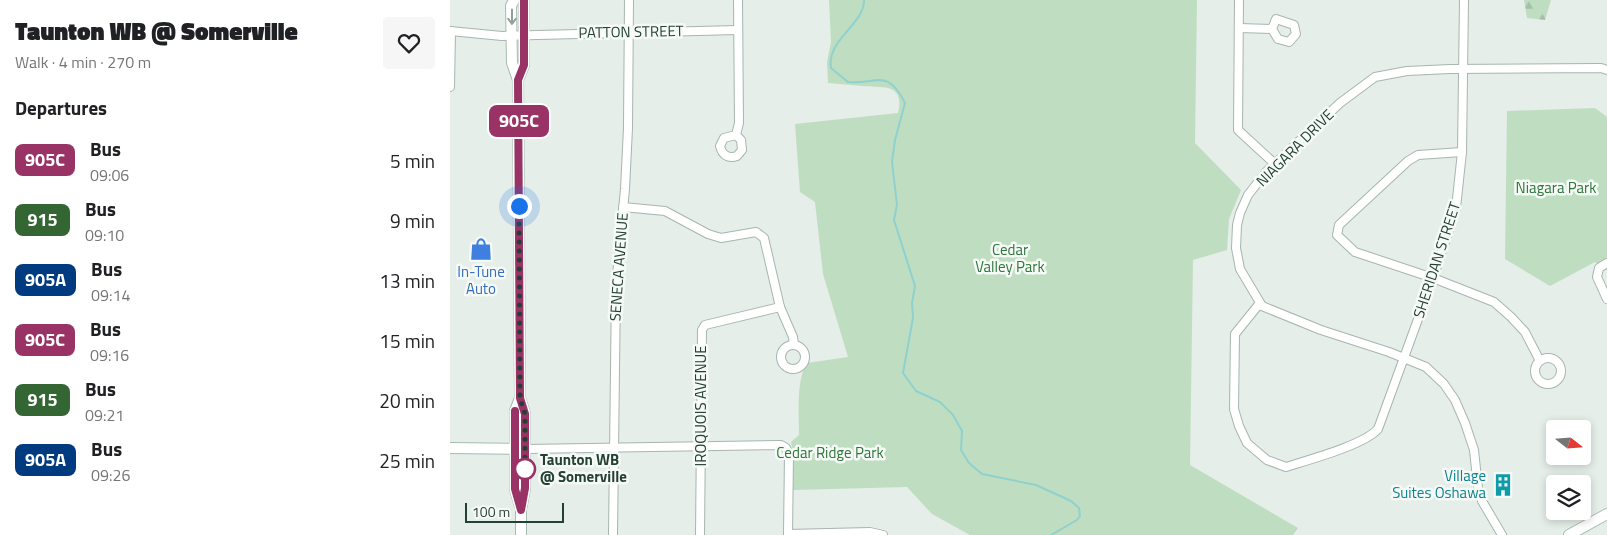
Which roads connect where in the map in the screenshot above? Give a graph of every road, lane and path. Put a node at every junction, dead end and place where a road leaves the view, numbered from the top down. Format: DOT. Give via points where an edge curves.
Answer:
graph roads {
  1 [pos="514,0"];
  2 [pos="524,0"];
  3 [pos="629,0"];
  4 [pos="738,0"];
  5 [pos="1239,0"];
  6 [pos="1464,0"];
  7 [pos="1238,28"];
  8 [pos="1272,29"];
  9 [pos="738,30"];
  10 [pos="451,31"];
  11 [pos="629,32"];
  12 [pos="524,34"];
  13 [pos="512,35"];
  14 [pos="1463,69"];
  15 [pos="1607,70"];
  16 [pos="518,80"];
  17 [pos="450,87"];
  18 [pos="736,135"];
  19 [pos="1462,152"];
  20 [pos="1275,164"];
  21 [pos="623,207"];
  22 [pos="1607,263"];
  23 [pos="1433,278"];
  24 [pos="1607,299"];
  25 [pos="1260,303"];
  26 [pos="780,307"];
  27 [pos="794,344"];
  28 [pos="1404,359"];
  29 [pos="1540,361"];
  30 [pos="700,446"];
  31 [pos="450,448"];
  32 [pos="613,448"];
  33 [pos="520,449"];
  34 [pos="1607,514"];
  35 [pos="788,534"];
  36 [pos="521,535"];
  37 [pos="613,535"];
  38 [pos="700,535"];
  39 [pos="883,535"];
  40 [pos="1502,535"];
  41 [pos="1569,535"];
  1 -- 13 [label="main road, one-way"];
  2 -- 12 [label="main road"];
  3 -- 11 [label="street, SENECA AVENUE"];
  4 -- 9 [label="street"];
  5 -- 7 [label="street"];
  6 -- 14 [label="street, SHERIDAN STREET"];
  7 -- 8 [label="street"];
  7 -- 20 [label="street" via="1238,130"];
  9 -- 11 [label="street, PATTON STREET"];
  9 -- 18 [label="street" via="739,123"];
  10 -- 13 [label="street, PATTON STREET" via="485,36"];
  10 -- 17 [label="street"];
  11 -- 12 [label="street, PATTON STREET"];
  11 -- 21 [label="street, SENECA AVENUE"];
  12 -- 13 [label="street, PATTON STREET"];
  12 -- 16 [label="main road" via="524,65"];
  13 -- 16 [label="main road" via="512,63"];
  14 -- 15 [label="street, NIAGARA DRIVE"];
  14 -- 19 [label="street, SHERIDAN STREET"];
  14 -- 20 [label="street, NIAGARA DRIVE" via="1407,71 1375,77 1340,102"];
  16 -- 33 [label="main road" via="520,398 515,411"];
  19 -- 23 [label="street, SHERIDAN STREET" via="1456,208"];
  19 -- 23 [label="street" via="1418,155 1339,225 1337,235 1355,252"];
  20 -- 25 [label="street, NIAGARA DRIVE" via="1248,196 1237,225 1236,248 1240,269"];
  21 -- 26 [label="street" via="665,212 721,238 760,234 764,238"];
  21 -- 32 [label="street, SENECA AVENUE" via="616,286"];
  22 -- 24 [label="street" via="1600,268 1597,277"];
  23 -- 28 [label="street, SHERIDAN STREET"];
  23 -- 29 [label="street" via="1494,302 1525,332"];
  25 -- 28 [label="street" via="1283,315"];
  25 -- 28 [label="street, SHERIDAN STREET" via="1234,334 1234,409 1247,443 1267,460 1286,467 1374,434"];
  26 -- 27 [label="street"];
  26 -- 30 [label="street, IROQUOIS AVENUE" via="705,325 702,330"];
  28 -- 40 [label="street" via="1426,367 1455,400 1474,450 1482,502"];
  30 -- 32 [label="street"];
  30 -- 35 [label="street" via="778,444 786,448 789,454"];
  30 -- 38 [label="street, IROQUOIS AVENUE"];
  31 -- 33 [label="main road"];
  32 -- 33 [label="street"];
  32 -- 37 [label="street, SENECA AVENUE"];
  33 -- 36 [label="main road" via="525,488"];
  34 -- 41 [label="main road"];
  35 -- 39 [label="street" via="870,532"];
}
